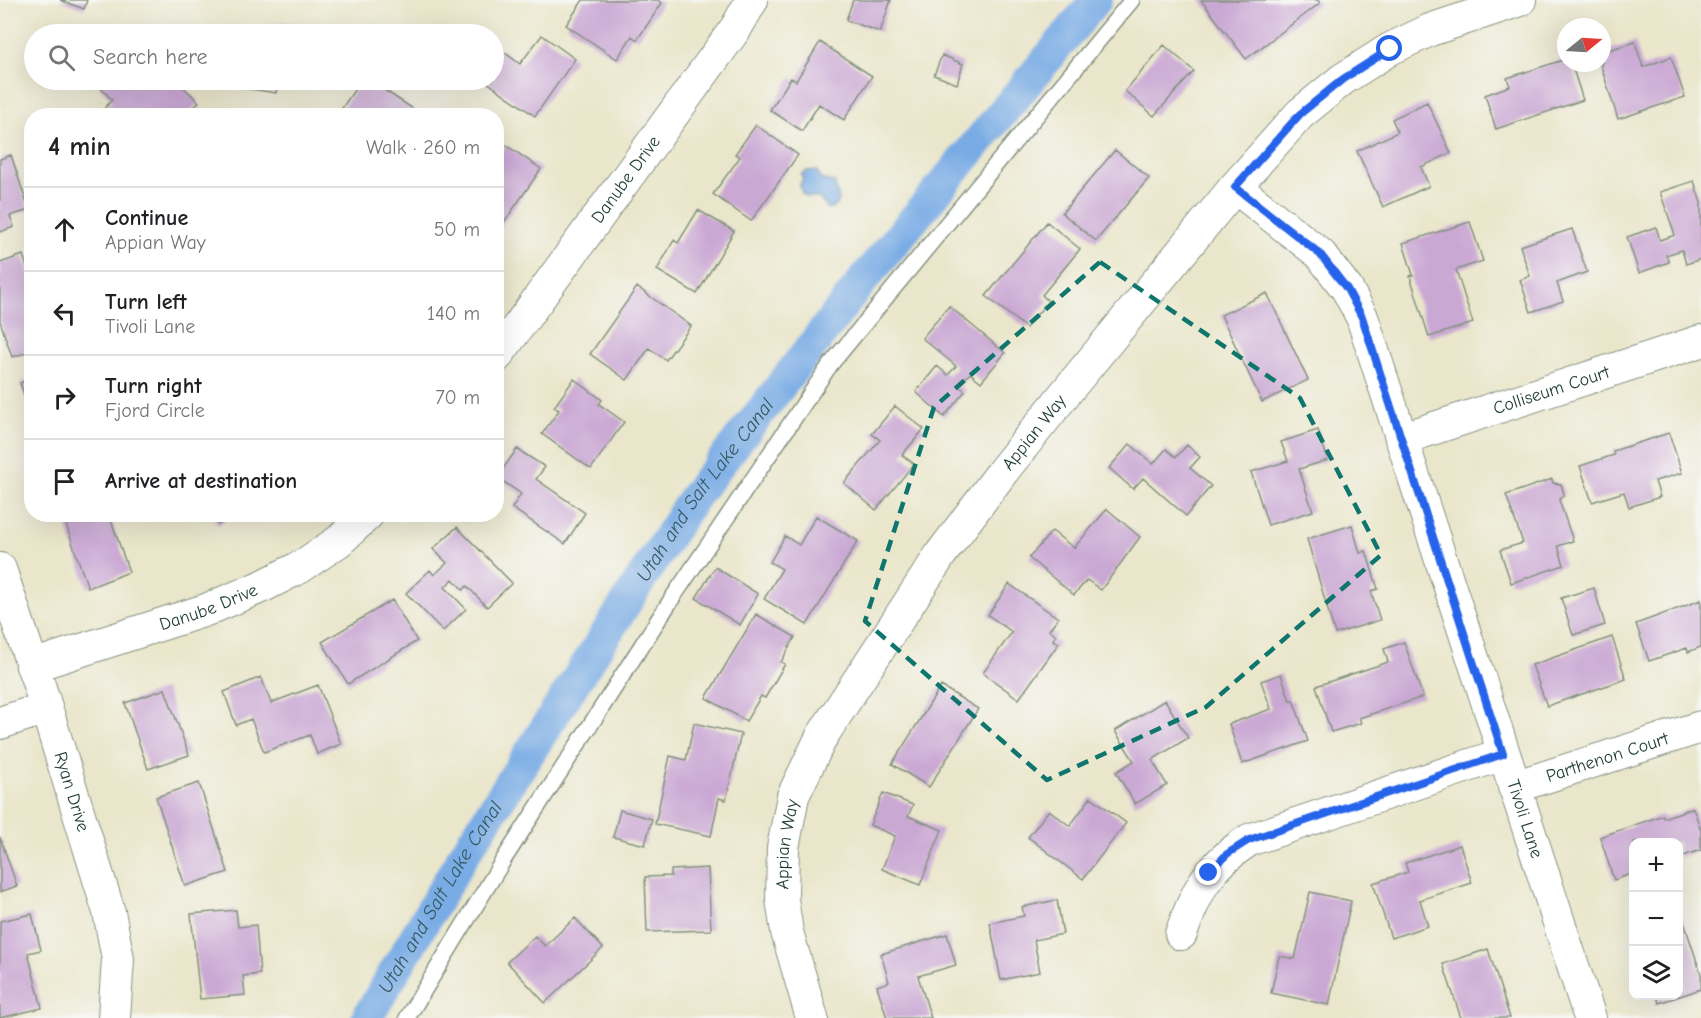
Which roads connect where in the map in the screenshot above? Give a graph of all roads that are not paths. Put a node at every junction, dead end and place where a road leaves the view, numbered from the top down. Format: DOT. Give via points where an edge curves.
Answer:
graph roads {
  1 [pos="752,0"];
  2 [pos="1132,0"];
  3 [pos="1520,0"];
  4 [pos="1235,187"];
  5 [pos="1701,340"];
  6 [pos="504,346"];
  7 [pos="1401,439"];
  8 [pos="359,522"];
  9 [pos="0,569"];
  10 [pos="32,666"];
  11 [pos="46,708"];
  12 [pos="0,723"];
  13 [pos="1701,727"];
  14 [pos="1503,754"];
  15 [pos="1514,788"];
  16 [pos="1181,934"];
  17 [pos="114,1018"];
  18 [pos="407,1018"];
  19 [pos="812,1018"];
  20 [pos="1590,1018"];
  1 -- 6 [label="street, Danube Drive" via="736,28"];
  2 -- 18 [label="lane" via="830,364 658,620"];
  3 -- 4 [label="street, Appian Way" via="1430,30 1390,49 1343,79 1300,114"];
  4 -- 7 [label="street, Tivoli Lane" via="1320,254 1347,289 1362,317"];
  4 -- 19 [label="street, Appian Way" via="1003,471 941,554 822,736 793,796 783,848 782,899 787,932"];
  5 -- 7 [label="street, Colliseum Court"];
  7 -- 14 [label="street, Tivoli Lane"];
  8 -- 10 [label="street, Danube Drive" via="302,566 263,586 206,610"];
  9 -- 10 [label="street, Ryan Drive"];
  10 -- 11 [label="street, Ryan Drive"];
  11 -- 12 [label="street"];
  11 -- 17 [label="street, Ryan Drive" via="109,912 118,959"];
  13 -- 15 [label="street, Parthenon Court"];
  14 -- 15 [label="street, Tivoli Lane"];
  14 -- 16 [label="street" via="1249,840 1227,854 1209,873 1192,901"];
  15 -- 20 [label="street, Tivoli Lane"];
}
